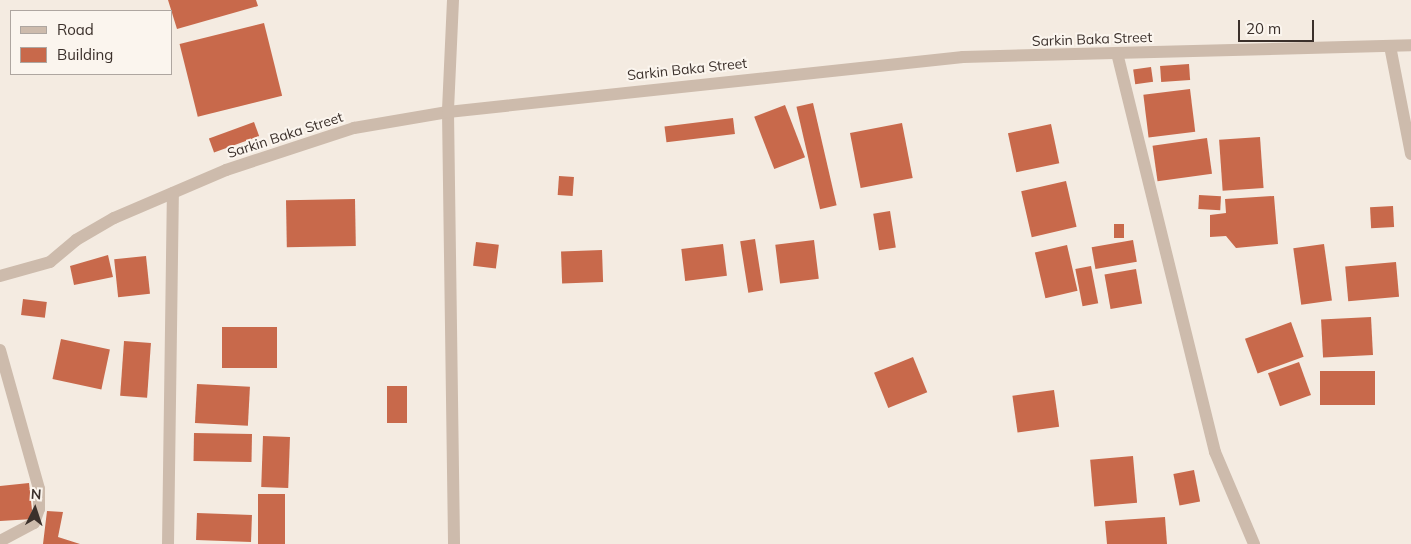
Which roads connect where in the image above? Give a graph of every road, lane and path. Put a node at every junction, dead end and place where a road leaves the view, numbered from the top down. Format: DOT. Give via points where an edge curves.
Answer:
graph roads {
  1 [pos="453,0"];
  2 [pos="1411,45"];
  3 [pos="1390,46"];
  4 [pos="1118,53"];
  5 [pos="448,112"];
  6 [pos="1411,154"];
  7 [pos="173,193"];
  8 [pos="0,276"];
  9 [pos="0,350"];
  10 [pos="0,541"];
  11 [pos="168,544"];
  12 [pos="454,544"];
  13 [pos="1254,544"];
  1 -- 5 [label="street"];
  2 -- 3 [label="street, Sarkin Baka Street"];
  3 -- 4 [label="street, Sarkin Baka Street"];
  3 -- 6 [label="street"];
  4 -- 5 [label="street, Sarkin Baka Street" via="963,57"];
  4 -- 13 [label="street" via="1215,452"];
  5 -- 7 [label="street, Sarkin Baka Street" via="354,128 226,170"];
  5 -- 12 [label="street"];
  7 -- 8 [label="street, Sarkin Baka Street" via="114,218 76,240 50,262"];
  7 -- 11 [label="street"];
  9 -- 10 [label="street" via="39,489 39,509 34,523"];
}
